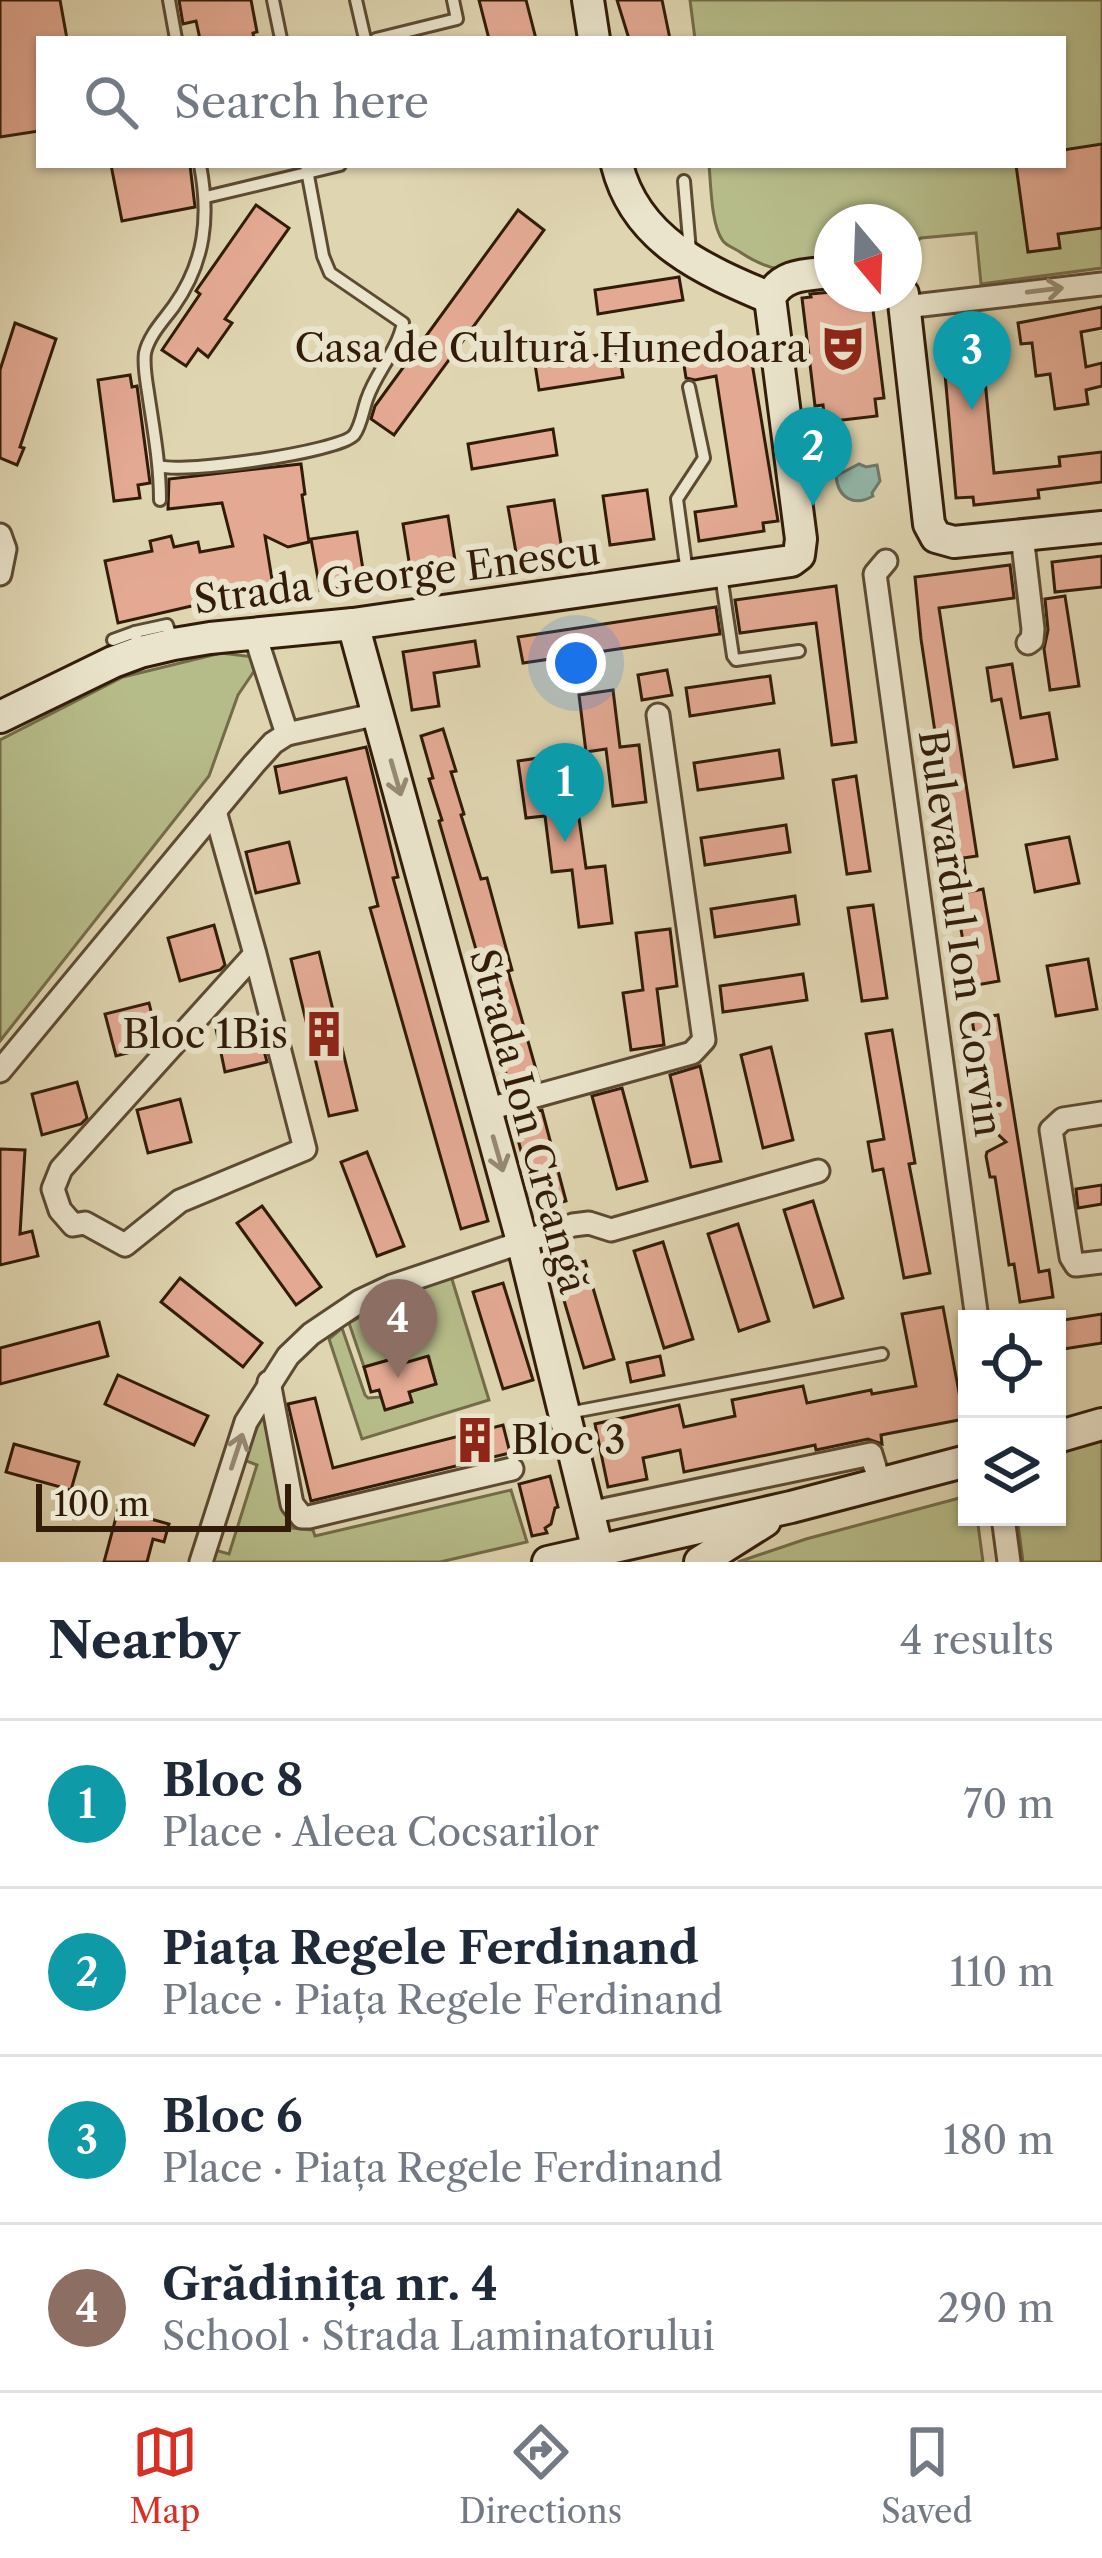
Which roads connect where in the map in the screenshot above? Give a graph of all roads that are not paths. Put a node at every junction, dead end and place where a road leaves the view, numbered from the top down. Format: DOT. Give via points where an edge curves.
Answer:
graph roads {
  1 [pos="169,0"];
  2 [pos="273,0"];
  3 [pos="356,0"];
  4 [pos="453,0"];
  5 [pos="588,0"];
  6 [pos="175,36"];
  7 [pos="279,36"];
  8 [pos="363,36"];
  9 [pos="389,36"];
  10 [pos="594,36"];
  11 [pos="201,168"];
  12 [pos="618,168"];
  13 [pos="306,169"];
  14 [pos="684,181"];
  15 [pos="206,196"];
  16 [pos="691,260"];
  17 [pos="814,275"];
  18 [pos="1102,284"];
  19 [pos="770,298"];
  20 [pos="922,299"];
  21 [pos="905,312"];
  22 [pos="689,387"];
  23 [pos="160,466"];
  24 [pos="160,500"];
  25 [pos="1102,527"];
  26 [pos="1,535"];
  27 [pos="1022,535"];
  28 [pos="886,561"];
  29 [pos="721,572"];
  30 [pos="0,574"];
  31 [pos="687,576"];
  32 [pos="353,625"];
  33 [pos="255,634"];
  34 [pos="1028,643"];
  35 [pos="800,651"];
  36 [pos="378,714"];
  37 [pos="658,715"];
  38 [pos="0,717"];
  39 [pos="286,734"];
  40 [pos="215,811"];
  41 [pos="255,954"];
  42 [pos="0,1071"];
  43 [pos="485,1110"];
  44 [pos="1102,1113"];
  45 [pos="818,1171"];
  46 [pos="522,1241"];
  47 [pos="1102,1262"];
  48 [pos="976,1310"];
  49 [pos="882,1354"];
  50 [pos="269,1382"];
  51 [pos="565,1414"];
  52 [pos="1102,1424"];
  53 [pos="1066,1434"];
  54 [pos="958,1462"];
  55 [pos="875,1467"];
  56 [pos="512,1468"];
  57 [pos="780,1491"];
  58 [pos="649,1498"];
  59 [pos="1005,1526"];
  60 [pos="594,1534"];
  61 [pos="201,1562"];
  62 [pos="548,1562"];
  63 [pos="700,1562"];
  64 [pos="1010,1562"];
  1 -- 6 [label="lane"];
  2 -- 7 [label="lane"];
  3 -- 8 [label="lane"];
  4 -- 9 [label="lane" via="457,20"];
  5 -- 10 [label="street"];
  11 -- 15 [label="lane"];
  12 -- 16 [label="street" via="635,210"];
  13 -- 15 [label="lane"];
  13 -- 23 [label="lane" via="330,273 403,323 356,433 299,453"];
  14 -- 16 [label="lane"];
  15 -- 23 [label="lane" via="194,271 146,348"];
  16 -- 19 [label="street"];
  17 -- 19 [label="street" via="787,279"];
  20 -- 18 [label="street, one-way"];
  19 -- 29 [label="street, Strada George Enescu" via="799,555"];
  21 -- 27 [label="street" via="928,524 944,541"];
  22 -- 31 [label="lane" via="704,458 677,499"];
  23 -- 24 [label="lane"];
  25 -- 27 [label="street"];
  26 -- 30 [label="street"];
  27 -- 34 [label="street" via="1034,629"];
  28 -- 48 [label="street, Bulevardul Ion Corvin" via="875,574"];
  29 -- 31 [label="street, Strada George Enescu"];
  29 -- 35 [label="lane" via="736,660"];
  31 -- 32 [label="street, Strada George Enescu"];
  32 -- 33 [label="street, Strada George Enescu"];
  32 -- 36 [label="street, Strada Ion Creangă"];
  33 -- 38 [label="street, Strada George Enescu" via="130,641"];
  33 -- 39 [label="street"];
  36 -- 39 [label="street"];
  36 -- 43 [label="street, Strada Ion Creangă, one-way"];
  37 -- 43 [label="street" via="704,1040 692,1052"];
  39 -- 40 [label="street"];
  40 -- 41 [label="street"];
  40 -- 42 [label="street"];
  41 -- 41 [label="street" via="62,1169 53,1189 73,1225 85,1222 125,1245 180,1201 306,1147"];
  43 -- 46 [label="street, Strada Ion Creangă, one-way"];
  44 -- 47 [label="street" via="1063,1119 1051,1130 1073,1262"];
  45 -- 46 [label="street" via="610,1230 584,1223"];
  46 -- 50 [label="street" via="360,1301 311,1334"];
  46 -- 51 [label="street, Strada Ion Creangă"];
  49 -- 51 [label="lane"];
  50 -- 56 [label="street" via="292,1504 302,1517"];
  61 -- 50 [label="street, one-way" via="246,1422"];
  51 -- 60 [label="street, Strada Ion Creangă"];
  52 -- 53 [label="street"];
  54 -- 57 [label="street"];
  55 -- 57 [label="street" via="871,1454"];
  57 -- 58 [label="street"];
  57 -- 60 [label="street"];
  57 -- 63 [label="street"];
  58 -- 60 [label="street"];
  58 -- 60 [label="street" via="643,1527"];
  59 -- 64 [label="street"];
  60 -- 62 [label="street"];
}
